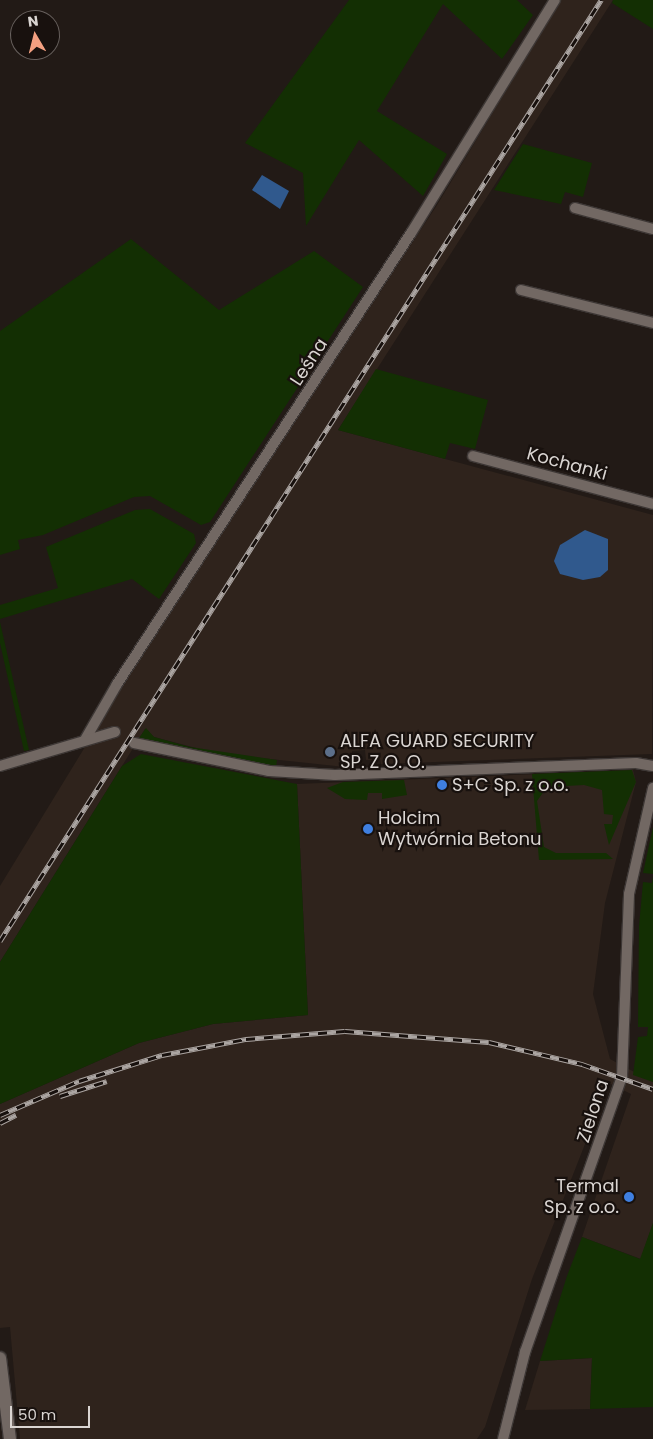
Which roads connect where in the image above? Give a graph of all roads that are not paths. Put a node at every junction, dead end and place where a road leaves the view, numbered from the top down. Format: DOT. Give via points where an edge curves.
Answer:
graph roads {
  1 [pos="555,0"];
  2 [pos="575,208"];
  3 [pos="653,229"];
  4 [pos="521,290"];
  5 [pos="653,323"];
  6 [pos="473,456"];
  7 [pos="653,504"];
  8 [pos="115,732"];
  9 [pos="86,738"];
  10 [pos="134,743"];
  11 [pos="0,766"];
  12 [pos="653,766"];
  13 [pos="653,788"];
  14 [pos="1,1362"];
  15 [pos="501,1437"];
  16 [pos="10,1439"];
  1 -- 9 [label="street, Leśna" via="411,233 117,684"];
  2 -- 3 [label="street"];
  4 -- 5 [label="street"];
  6 -- 7 [label="street, Kochanki"];
  8 -- 9 [label="street"];
  9 -- 11 [label="street"];
  10 -- 12 [label="street" via="269,771 335,775"];
  13 -- 15 [label="street, Zielona" via="629,894 622,1077 537,1316"];
  14 -- 16 [label="street"];
}
